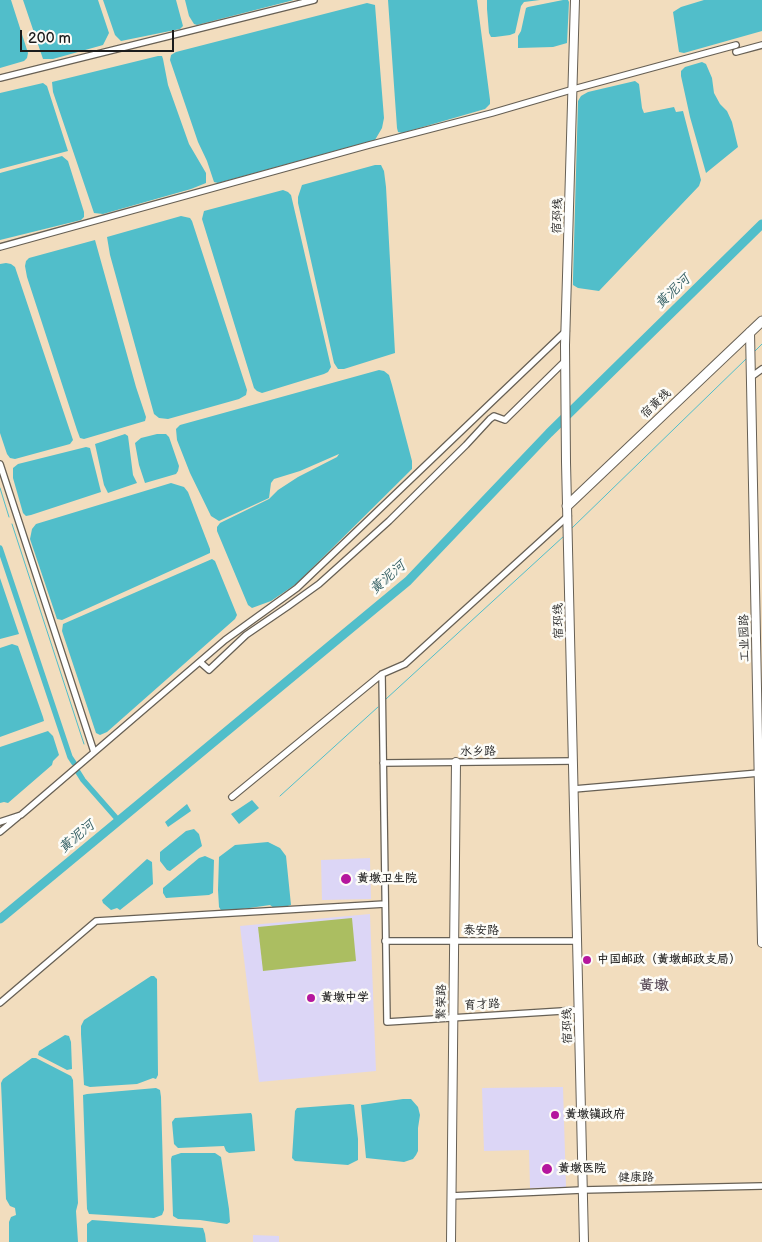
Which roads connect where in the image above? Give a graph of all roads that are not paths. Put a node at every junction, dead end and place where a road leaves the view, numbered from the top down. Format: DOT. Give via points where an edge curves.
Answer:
graph roads {
  1 [pos="314,0"];
  2 [pos="575,0"];
  3 [pos="736,45"];
  4 [pos="762,45"];
  5 [pos="736,52"];
  6 [pos="0,78"];
  7 [pos="574,88"];
  8 [pos="0,247"];
  9 [pos="762,321"];
  10 [pos="566,331"];
  11 [pos="750,332"];
  12 [pos="565,362"];
  13 [pos="762,369"];
  14 [pos="751,377"];
  15 [pos="0,464"];
  16 [pos="567,506"];
  17 [pos="568,516"];
  18 [pos="240,628"];
  19 [pos="246,635"];
  20 [pos="200,662"];
  21 [pos="382,674"];
  22 [pos="94,752"];
  23 [pos="573,761"];
  24 [pos="456,762"];
  25 [pos="383,763"];
  26 [pos="759,773"];
  27 [pos="574,788"];
  28 [pos="232,797"];
  29 [pos="20,815"];
  30 [pos="0,822"];
  31 [pos="0,832"];
  32 [pos="385,904"];
  33 [pos="762,932"];
  34 [pos="385,941"];
  35 [pos="454,941"];
  36 [pos="577,941"];
  37 [pos="762,943"];
  38 [pos="0,1003"];
  39 [pos="578,1010"];
  40 [pos="453,1017"];
  41 [pos="762,1186"];
  42 [pos="582,1190"];
  43 [pos="451,1196"];
  44 [pos="451,1242"];
  45 [pos="584,1242"];
  1 -- 6 [label="street"];
  2 -- 7 [label="street, 宿邳线"];
  3 -- 7 [label="street"];
  4 -- 5 [label="street"];
  7 -- 8 [label="street"];
  7 -- 10 [label="street, 宿邳线"];
  9 -- 11 [label="main road, 宿黄线"];
  10 -- 12 [label="street, 宿邳线"];
  10 -- 18 [label="street" via="317,570"];
  11 -- 14 [label="street, 工业园路"];
  11 -- 16 [label="main road, 宿黄线"];
  12 -- 16 [label="street, 宿邳线"];
  12 -- 19 [label="street" via="508,418 494,416 490,419 389,521 319,584"];
  13 -- 14 [label="street"];
  14 -- 26 [label="street, 工业园路"];
  15 -- 22 [label="street"];
  16 -- 17 [label="street, 宿邳线"];
  17 -- 21 [label="street" via="405,664"];
  17 -- 23 [label="street, 宿邳线"];
  18 -- 19 [label="street"];
  18 -- 20 [label="street"];
  19 -- 20 [label="street" via="209,670"];
  20 -- 22 [label="street"];
  21 -- 25 [label="street"];
  21 -- 28 [label="street"];
  22 -- 29 [label="street"];
  23 -- 24 [label="street, 水乡路"];
  23 -- 27 [label="street, 宿邳线"];
  24 -- 25 [label="street, 水乡路"];
  24 -- 35 [label="street, 繁荣路"];
  25 -- 32 [label="street"];
  26 -- 27 [label="street"];
  26 -- 33 [label="street, 工业园路"];
  27 -- 36 [label="street, 宿邳线"];
  29 -- 30 [label="street"];
  29 -- 31 [label="street"];
  32 -- 34 [label="street"];
  32 -- 38 [label="street" via="96,921"];
  33 -- 37 [label="street, 工业园路"];
  34 -- 35 [label="street, 泰安路"];
  34 -- 40 [label="street, 育才路" via="387,1022"];
  35 -- 36 [label="street, 泰安路"];
  35 -- 40 [label="street, 繁荣路"];
  36 -- 39 [label="street, 宿邳线"];
  39 -- 40 [label="street, 育才路"];
  39 -- 42 [label="street, 宿邳线"];
  40 -- 43 [label="street, 繁荣路"];
  41 -- 42 [label="street, 健康路"];
  42 -- 43 [label="street, 健康路"];
  42 -- 45 [label="street, 宿邳线"];
  43 -- 44 [label="street, 繁荣路"];
}
